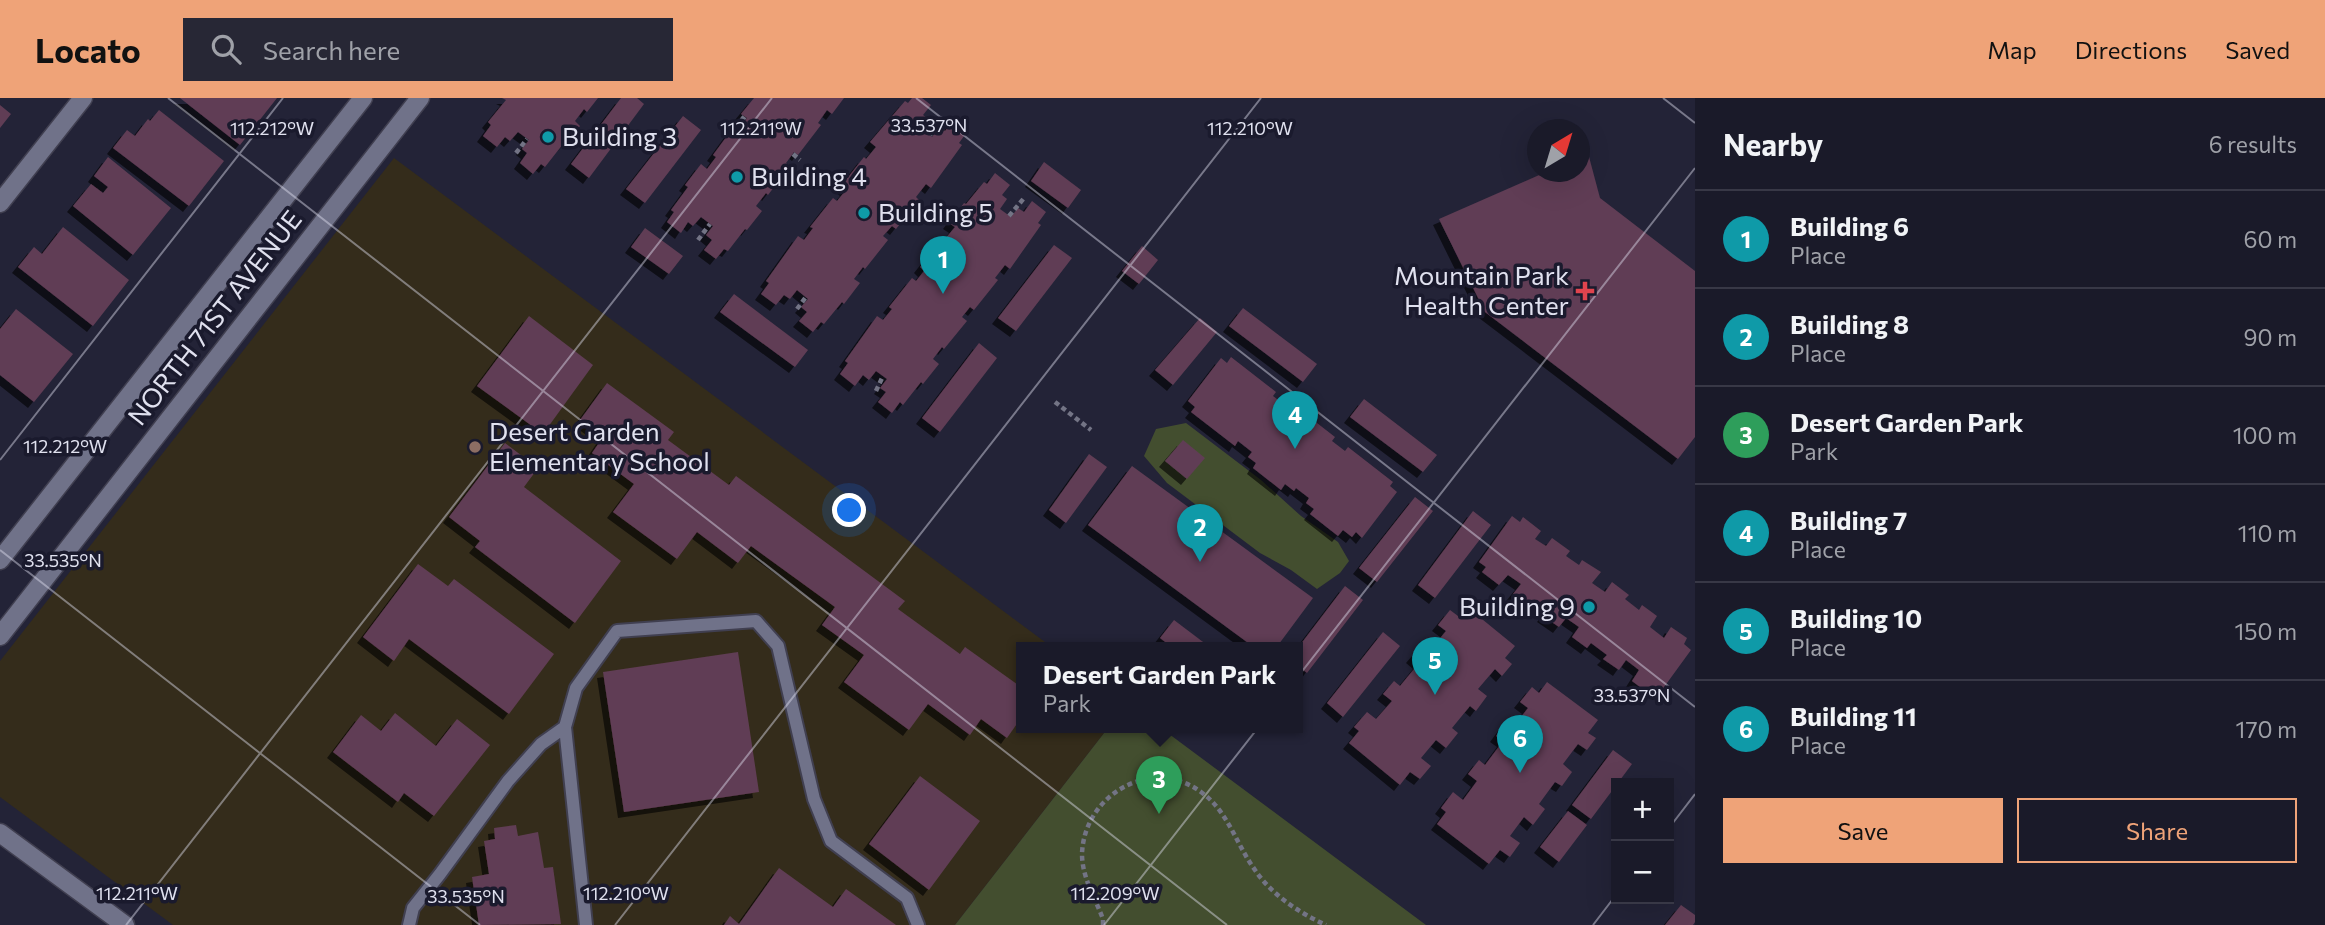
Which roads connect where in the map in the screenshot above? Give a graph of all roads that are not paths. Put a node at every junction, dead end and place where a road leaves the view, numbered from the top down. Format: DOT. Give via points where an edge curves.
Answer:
graph roads {
  1 [pos="363,98"];
  2 [pos="420,98"];
  3 [pos="81,99"];
  4 [pos="0,203"];
  5 [pos="0,560"];
  6 [pos="0,636"];
  7 [pos="565,727"];
  8 [pos="0,833"];
  9 [pos="125,925"];
  10 [pos="409,925"];
  11 [pos="586,925"];
  12 [pos="918,925"];
  1 -- 5 [label="street, NORTH 71ST AVENUE"];
  2 -- 6 [label="street, NORTH 71ST AVENUE"];
  3 -- 4 [label="street"];
  7 -- 10 [label="lane" via="541,744 508,781 413,908"];
  7 -- 11 [label="lane"];
  7 -- 12 [label="lane" via="576,688 617,631 755,621 778,646 814,799 831,841 907,898"];
  8 -- 9 [label="street"];
}
